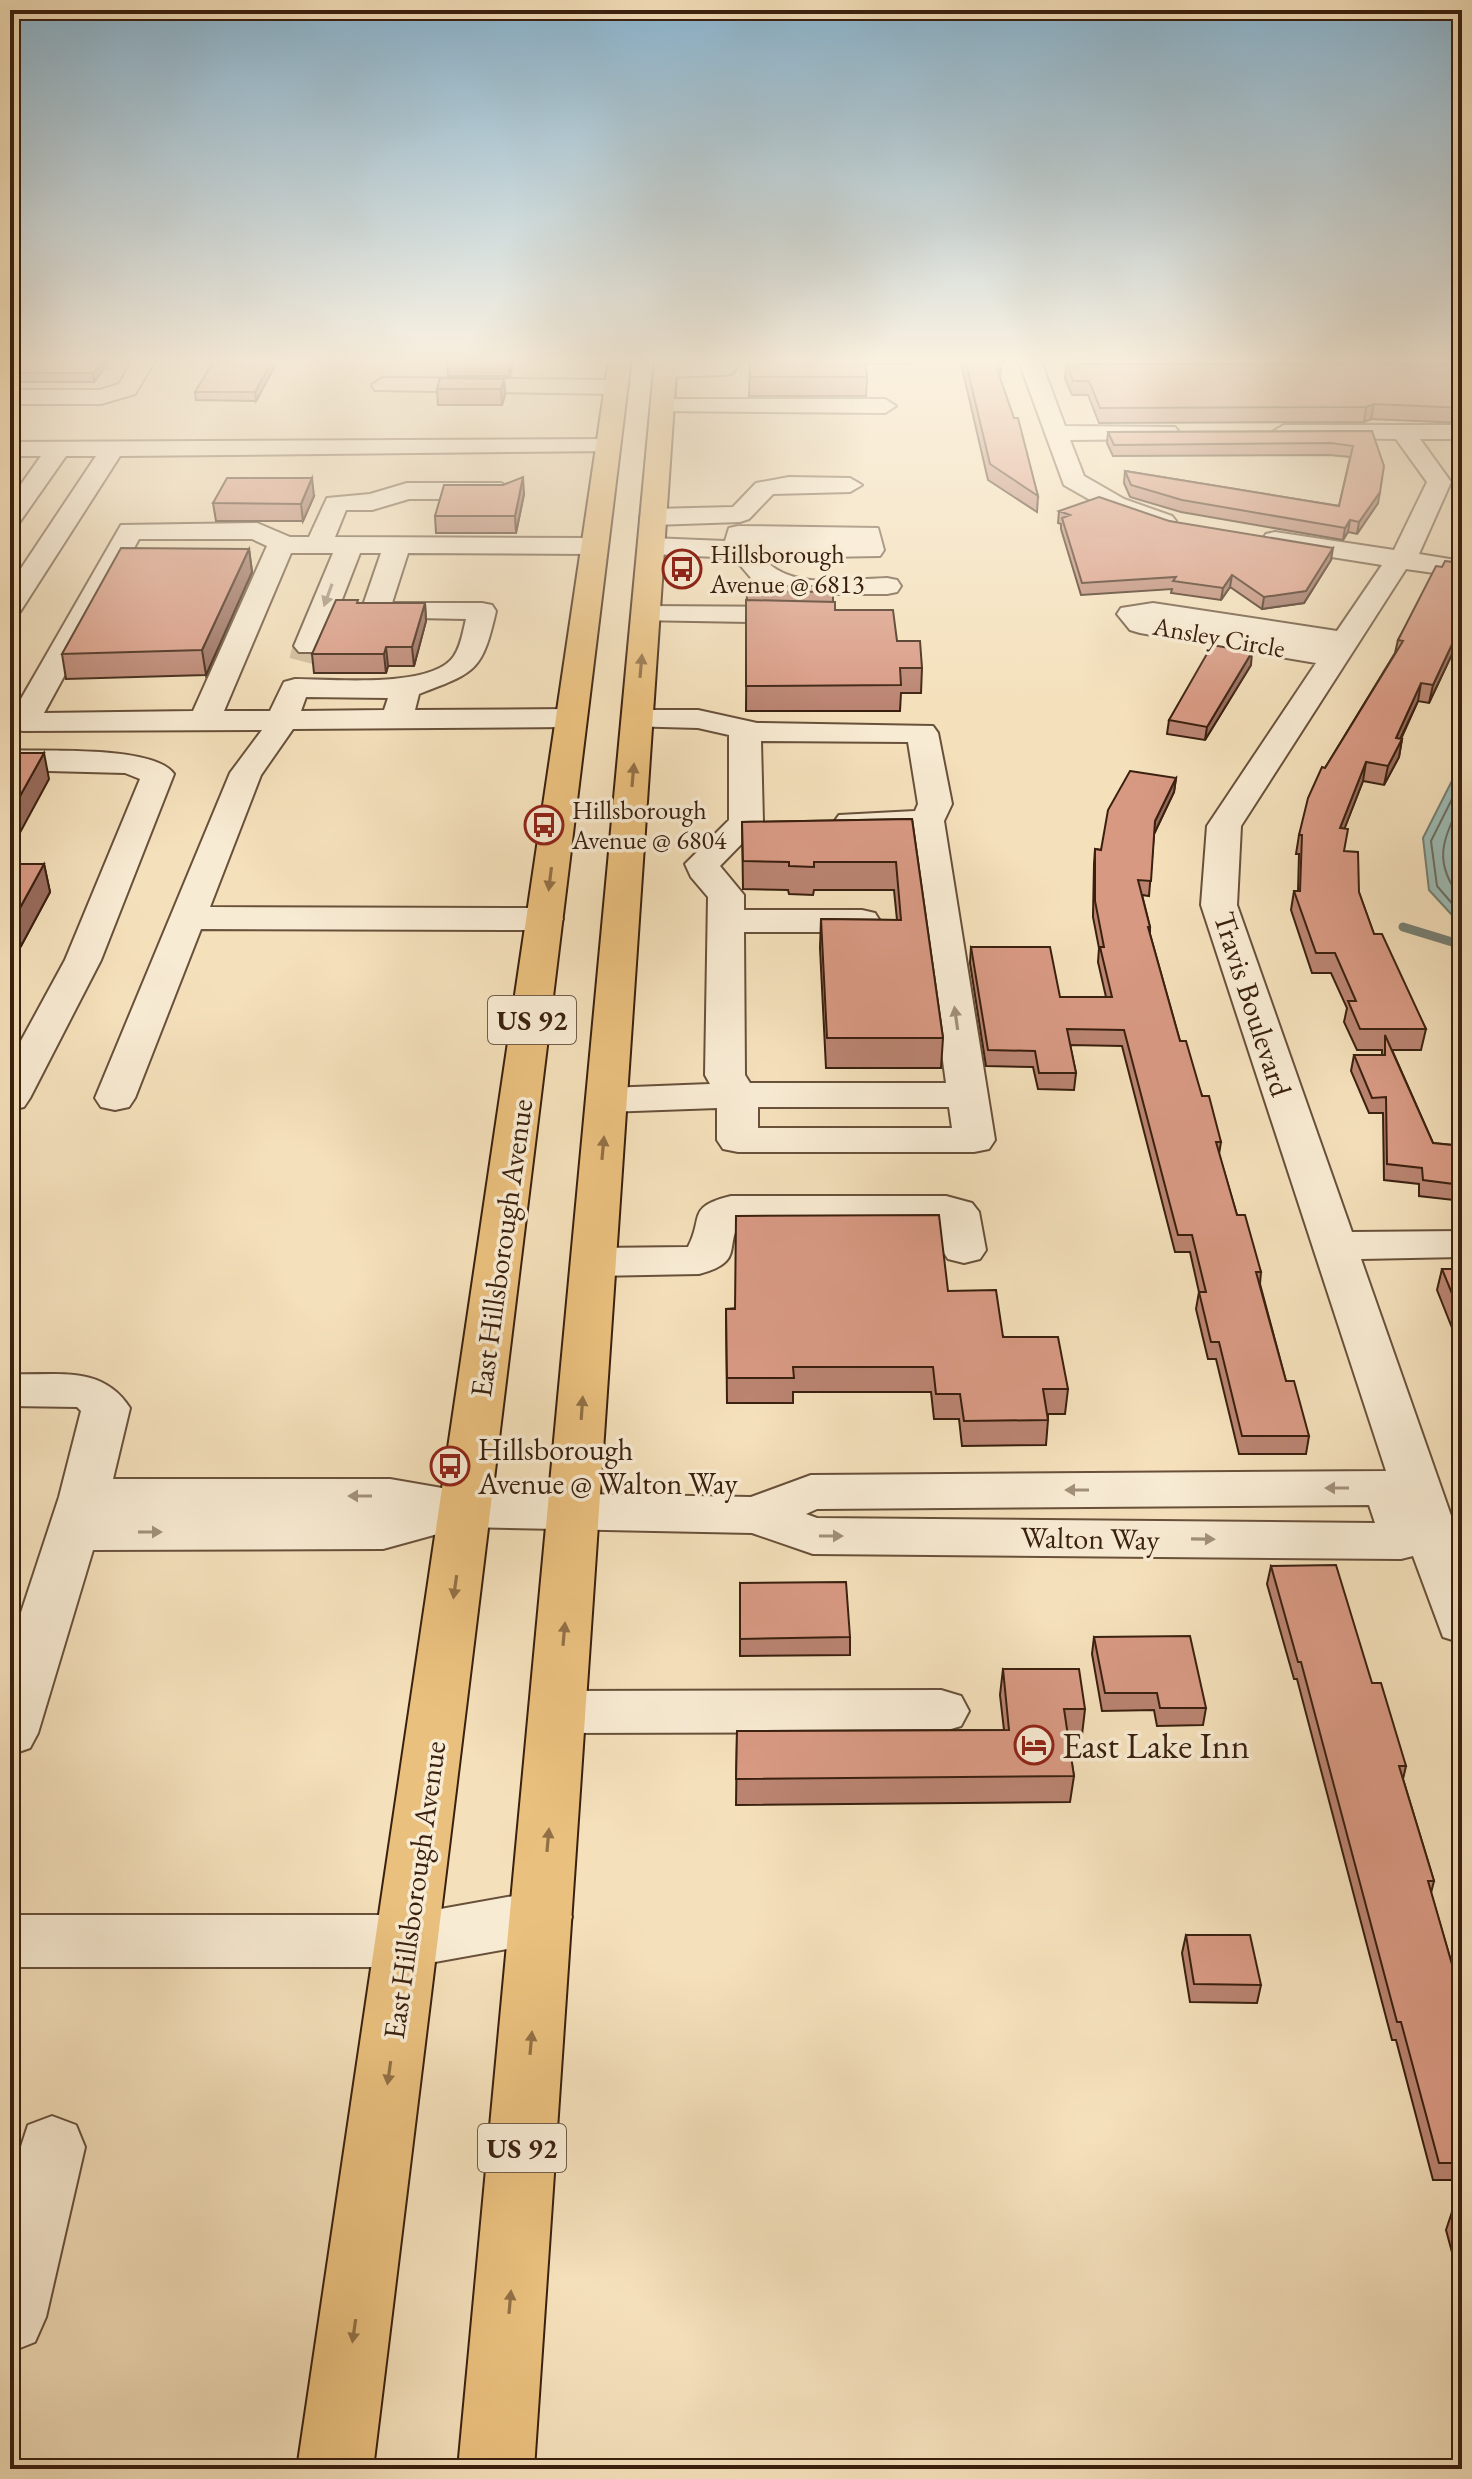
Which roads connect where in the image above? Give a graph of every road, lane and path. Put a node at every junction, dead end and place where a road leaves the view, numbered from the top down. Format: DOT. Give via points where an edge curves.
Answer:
graph roads {
  1 [pos="41,475"];
  2 [pos="96,475"];
  3 [pos="604,475"];
  4 [pos="656,475"];
  5 [pos="1071,475"];
  6 [pos="1434,475"];
  7 [pos="850,485"];
  8 [pos="504,491"];
  9 [pos="395,494"];
  10 [pos="653,517"];
  11 [pos="10,518"];
  12 [pos="1187,526"];
  13 [pos="1249,536"];
  14 [pos="285,545"];
  15 [pos="318,546"];
  16 [pos="374,546"];
  17 [pos="594,546"];
  18 [pos="651,546"];
  19 [pos="1403,560"];
  20 [pos="1462,569"];
  21 [pos="887,577"];
  22 [pos="10,606"];
  23 [pos="421,611"];
  24 [pos="482,611"];
  25 [pos="646,614"];
  26 [pos="837,615"];
  27 [pos="1339,649"];
  28 [pos="303,665"];
  29 [pos="406,689"];
  30 [pos="604,718"];
  31 [pos="281,720"];
  32 [pos="396,720"];
  33 [pos="101,721"];
  34 [pos="204,721"];
  35 [pos="745,731"];
  36 [pos="10,760"];
  37 [pos="69,760"];
  38 [pos="927,821"];
  39 [pos="821,822"];
  40 [pos="726,908"];
  41 [pos="188,918"];
  42 [pos="545,919"];
  43 [pos="862,921"];
  44 [pos="737,1095"];
  45 [pos="968,1095"];
  46 [pos="10,1098"];
  47 [pos="115,1098"];
  48 [pos="607,1100"];
  49 [pos="862,1140"];
  50 [pos="867,1209"];
  51 [pos="1462,1244"];
  52 [pos="1332,1246"];
  53 [pos="964,1250"];
  54 [pos="594,1262"];
  55 [pos="10,1390"];
  56 [pos="465,1510"];
  57 [pos="574,1513"];
  58 [pos="78,1514"];
  59 [pos="1430,1515"];
  60 [pos="1462,1623"];
  61 [pos="941,1711"];
  62 [pos="558,1712"];
  63 [pos="10,1733"];
  64 [pos="541,1917"];
  65 [pos="10,1941"];
  66 [pos="407,1941"];
  67 [pos="52,2147"];
  68 [pos="10,2317"];
  69 [pos="335,2469"];
  70 [pos="496,2469"];
  1 -- 11 [label="street"];
  2 -- 22 [label="street"];
  3 -- 17 [label="main road, East Hillsborough Avenue / US 92"];
  4 -- 10 [label="main road, East Hillsborough Avenue / US 92"];
  5 -- 12 [label="street" via="1115,504"];
  6 -- 19 [label="street, Travis Boulevard" via="1439,482"];
  7 -- 10 [label="street" via="765,488 740,514"];
  8 -- 9 [label="street"];
  9 -- 15 [label="street" via="372,502 336,503"];
  9 -- 16 [label="street"];
  10 -- 18 [label="main road, East Hillsborough Avenue / US 92"];
  13 -- 19 [label="street"];
  14 -- 15 [label="street"];
  14 -- 33 [label="street" via="257,531 130,531 23,722"];
  14 -- 34 [label="street" via="277,551"];
  15 -- 16 [label="street"];
  16 -- 17 [label="street"];
  16 -- 23 [label="street" via="375,611"];
  16 -- 28 [label="street, one-way"];
  17 -- 18 [label="main road"];
  17 -- 30 [label="main road, East Hillsborough Avenue / US 92"];
  18 -- 21 [label="street" via="735,553 757,572 782,583"];
  18 -- 25 [label="main road, East Hillsborough Avenue / US 92"];
  19 -- 20 [label="street"];
  19 -- 27 [label="street, Travis Boulevard"];
  23 -- 24 [label="street"];
  23 -- 24 [label="street" via="434,565 493,566"];
  24 -- 29 [label="street" via="471,658 461,669"];
  25 -- 26 [label="street"];
  30 -- 25 [label="main road, East Hillsborough Avenue / US 92, one-way"];
  27 -- 27 [label="street, Ansley Circle" via="1153,611 1131,614 1140,624"];
  27 -- 52 [label="street, Travis Boulevard" via="1224,826 1219,905"];
  28 -- 29 [label="street"];
  28 -- 31 [label="street"];
  29 -- 32 [label="street"];
  30 -- 32 [label="street"];
  30 -- 35 [label="street" via="698,719"];
  30 -- 42 [label="main road, East Hillsborough Avenue / US 92, one-way"];
  48 -- 30 [label="main road, East Hillsborough Avenue / US 92, one-way"];
  31 -- 32 [label="street"];
  31 -- 34 [label="street"];
  31 -- 41 [label="street" via="274,738 246,773"];
  33 -- 34 [label="street"];
  33 -- 37 [label="street"];
  35 -- 38 [label="street" via="922,733 935,804"];
  35 -- 40 [label="street" via="761,822 702,864"];
  36 -- 37 [label="street"];
  37 -- 46 [label="street" via="128,764 158,774 83,960"];
  38 -- 39 [label="street"];
  45 -- 38 [label="street, one-way"];
  40 -- 43 [label="street"];
  40 -- 44 [label="street" via="725,1075"];
  41 -- 42 [label="street"];
  41 -- 47 [label="street"];
  42 -- 56 [label="main road, East Hillsborough Avenue / US 92"];
  44 -- 45 [label="street"];
  44 -- 48 [label="street"];
  44 -- 49 [label="street" via="738,1140"];
  45 -- 49 [label="street" via="974,1140"];
  54 -- 48 [label="main road, East Hillsborough Avenue / US 92, one-way"];
  49 -- 50 [label="street"];
  50 -- 53 [label="street" via="957,1212"];
  50 -- 54 [label="street" via="731,1209 716,1218 712,1250 699,1260"];
  51 -- 52 [label="street"];
  52 -- 59 [label="street, Travis Boulevard"];
  57 -- 54 [label="main road, East Hillsborough Avenue / US 92, one-way"];
  55 -- 58 [label="street" via="90,1392 106,1408"];
  56 -- 57 [label="street, Walton Way"];
  56 -- 58 [label="street, Walton Way" via="383,1531"];
  56 -- 66 [label="main road, East Hillsborough Avenue / US 92, one-way"];
  57 -- 59 [label="street, Walton Way" via="756,1515 813,1536 1355,1541 1401,1541"];
  62 -- 57 [label="main road, East Hillsborough Avenue / US 92, one-way"];
  58 -- 63 [label="street"];
  59 -- 60 [label="street, Travis Boulevard"];
  61 -- 62 [label="street"];
  64 -- 62 [label="main road, East Hillsborough Avenue / US 92, one-way"];
  64 -- 66 [label="street"];
  70 -- 64 [label="main road, East Hillsborough Avenue / US 92, one-way"];
  65 -- 66 [label="street"];
  66 -- 69 [label="main road, East Hillsborough Avenue / US 92, one-way"];
  67 -- 68 [label="street"];
}
